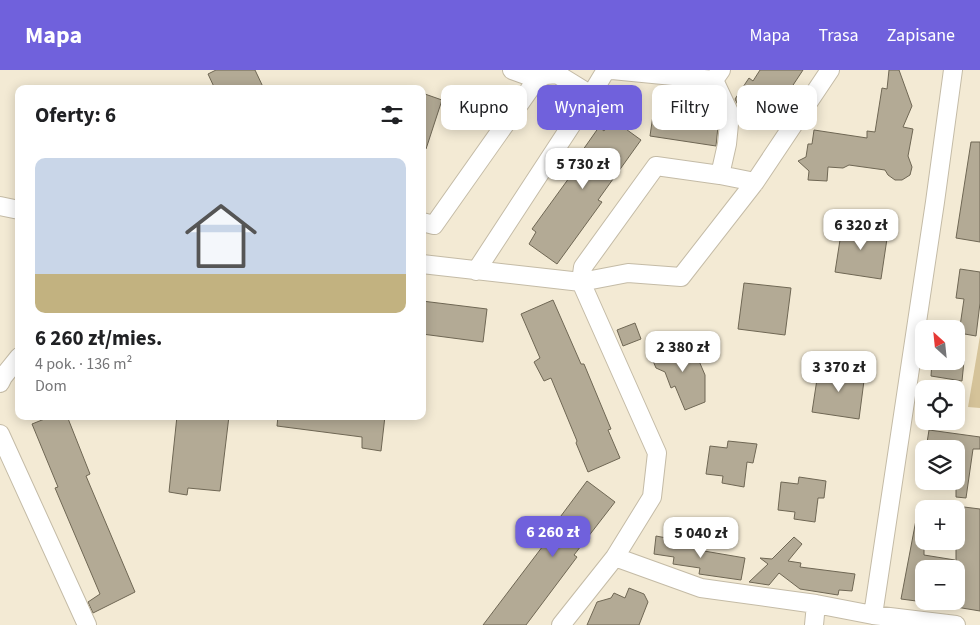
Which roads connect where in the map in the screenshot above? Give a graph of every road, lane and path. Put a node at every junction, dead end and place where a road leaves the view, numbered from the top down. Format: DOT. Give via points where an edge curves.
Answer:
graph roads {
  1 [pos="512,70"];
  2 [pos="606,70"];
  3 [pos="612,70"];
  4 [pos="830,70"];
  5 [pos="953,70"];
  6 [pos="718,75"];
  7 [pos="536,79"];
  8 [pos="575,85"];
  9 [pos="597,85"];
  10 [pos="568,130"];
  11 [pos="720,175"];
  12 [pos="754,182"];
  13 [pos="0,206"];
  14 [pos="15,209"];
  15 [pos="426,223"];
  16 [pos="426,265"];
  17 [pos="476,271"];
  18 [pos="581,282"];
  19 [pos="15,362"];
  20 [pos="0,383"];
  21 [pos="0,434"];
  22 [pos="615,557"];
  23 [pos="816,604"];
  24 [pos="873,615"];
  25 [pos="87,625"];
  26 [pos="561,625"];
  27 [pos="814,625"];
  28 [pos="956,625"];
  1 -- 7 [label="street"];
  2 -- 9 [label="street"];
  3 -- 6 [label="street"];
  4 -- 12 [label="street"];
  5 -- 24 [label="street"];
  6 -- 11 [label="street" via="730,114"];
  7 -- 8 [label="street" via="557,74"];
  7 -- 15 [label="street" via="434,225"];
  10 -- 17 [label="street"];
  11 -- 12 [label="street"];
  11 -- 18 [label="street" via="656,166 584,267"];
  12 -- 18 [label="street" via="681,277 628,272"];
  13 -- 14 [label="street"];
  16 -- 17 [label="street"];
  17 -- 18 [label="street"];
  18 -- 22 [label="street" via="657,453 652,497"];
  19 -- 20 [label="street"];
  21 -- 25 [label="street"];
  22 -- 23 [label="street" via="701,588"];
  22 -- 26 [label="street"];
  23 -- 24 [label="street"];
  23 -- 27 [label="street"];
  24 -- 28 [label="street"];
}
